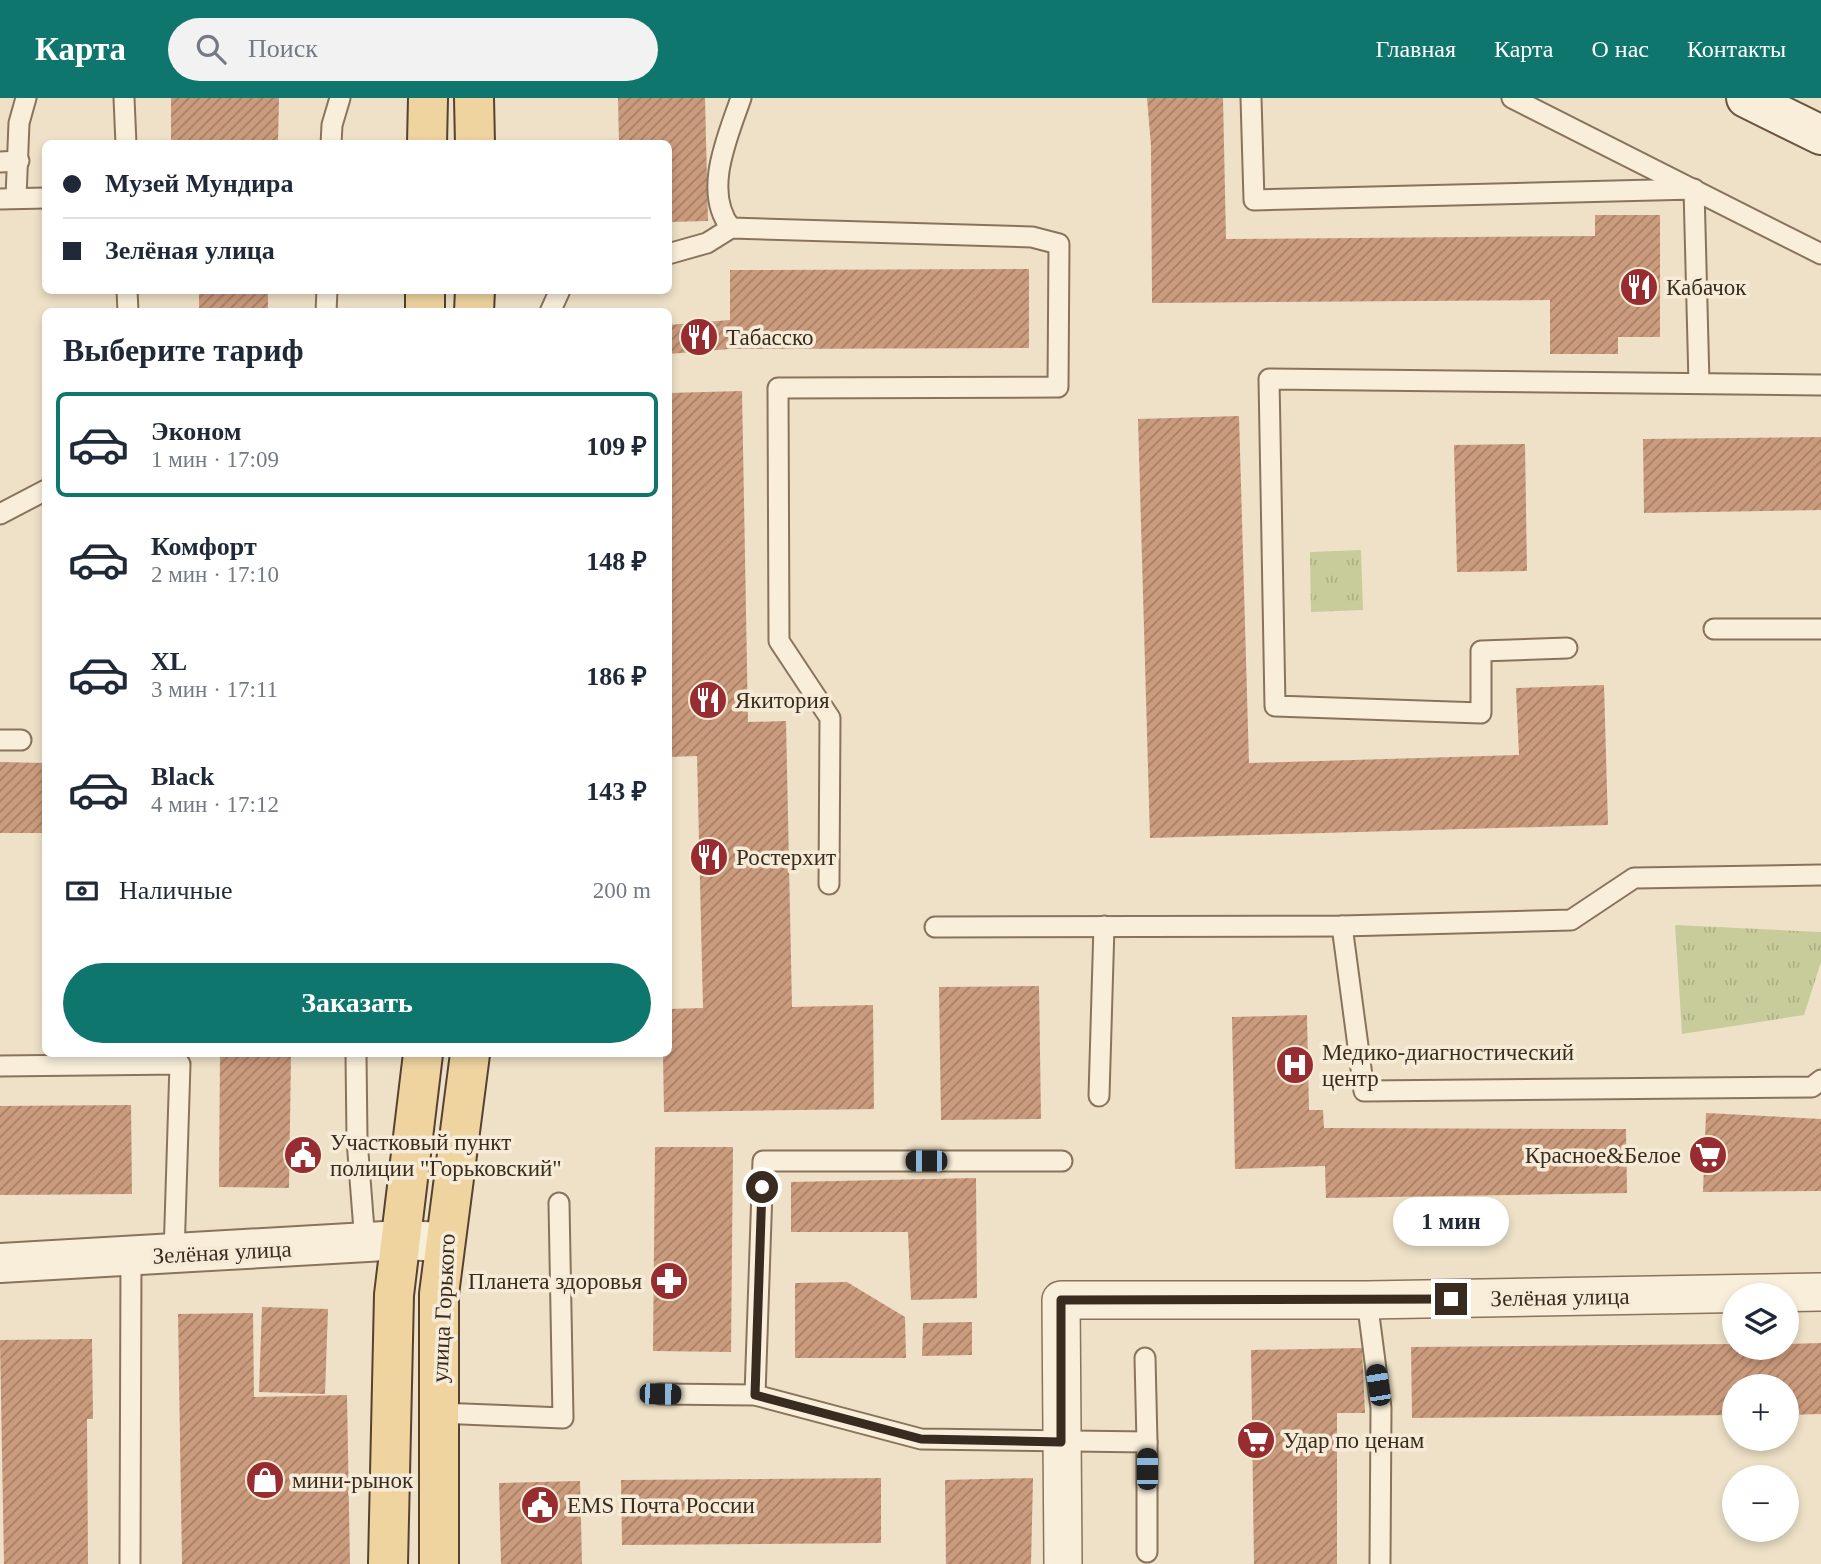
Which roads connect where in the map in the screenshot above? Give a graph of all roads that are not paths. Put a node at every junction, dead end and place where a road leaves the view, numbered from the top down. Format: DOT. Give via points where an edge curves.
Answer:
graph roads {
  1 [pos="26,98"];
  2 [pos="124,98"];
  3 [pos="340,98"];
  4 [pos="428,98"];
  5 [pos="474,98"];
  6 [pos="741,98"];
  7 [pos="1251,98"];
  8 [pos="1513,98"];
  9 [pos="1746,98"];
  10 [pos="1821,135"];
  11 [pos="126,140"];
  12 [pos="331,140"];
  13 [pos="428,140"];
  14 [pos="475,140"];
  15 [pos="9,162"];
  16 [pos="1695,189"];
  17 [pos="8,198"];
  18 [pos="42,198"];
  19 [pos="730,228"];
  20 [pos="672,253"];
  21 [pos="1821,254"];
  22 [pos="1699,383"];
  23 [pos="1821,385"];
  24 [pos="42,492"];
  25 [pos="0,514"];
  26 [pos="1714,629"];
  27 [pos="1821,629"];
  28 [pos="1567,648"];
  29 [pos="0,740"];
  30 [pos="21,740"];
  31 [pos="1821,875"];
  32 [pos="829,884"];
  33 [pos="1104,926"];
  34 [pos="1342,926"];
  35 [pos="935,927"];
  36 [pos="356,1057"];
  37 [pos="422,1057"];
  38 [pos="470,1057"];
  39 [pos="0,1066"];
  40 [pos="1821,1080"];
  41 [pos="1099,1096"];
  42 [pos="1062,1161"];
  43 [pos="559,1203"];
  44 [pos="383,1242"];
  45 [pos="444,1242"];
  46 [pos="174,1255"];
  47 [pos="131,1257"];
  48 [pos="0,1263"];
  49 [pos="1821,1292"];
  50 [pos="1367,1300"];
  51 [pos="1145,1358"];
  52 [pos="660,1394"];
  53 [pos="755,1395"];
  54 [pos="438,1413"];
  55 [pos="1061,1442"];
  56 [pos="1147,1442"];
  57 [pos="1147,1552"];
  58 [pos="130,1564"];
  59 [pos="388,1564"];
  60 [pos="439,1564"];
  61 [pos="1063,1564"];
  62 [pos="1380,1564"];
  1 -- 15 [label="lane"];
  2 -- 11 [label="lane"];
  3 -- 12 [label="lane"];
  4 -- 13 [label="main road"];
  5 -- 14 [label="main road"];
  6 -- 19 [label="lane" via="719,161 720,215"];
  7 -- 16 [label="lane" via="1254,200"];
  8 -- 16 [label="lane"];
  9 -- 10 [label="street"];
  15 -- 17 [label="lane"];
  16 -- 21 [label="lane"];
  16 -- 22 [label="lane"];
  17 -- 18 [label="lane"];
  19 -- 20 [label="lane" via="707,243"];
  19 -- 32 [label="lane" via="1032,237 1059,244 1058,387 778,388 779,641 830,718"];
  22 -- 23 [label="lane"];
  22 -- 28 [label="lane" via="1269,379 1275,706 1481,713 1481,651"];
  24 -- 25 [label="lane"];
  26 -- 27 [label="lane"];
  29 -- 30 [label="lane"];
  31 -- 34 [label="lane" via="1634,878 1571,920"];
  33 -- 34 [label="lane"];
  33 -- 35 [label="lane"];
  33 -- 41 [label="lane"];
  34 -- 40 [label="lane" via="1364,1091 1812,1087"];
  36 -- 44 [label="lane" via="357,1140"];
  37 -- 44 [label="main road, улица Горького"];
  38 -- 45 [label="main road, улица Горького"];
  39 -- 46 [label="lane" via="180,1064"];
  42 -- 53 [label="lane" via="763,1161"];
  43 -- 54 [label="lane" via="563,1418"];
  44 -- 45 [label="street, Зелёная улица"];
  44 -- 46 [label="street, Зелёная улица"];
  44 -- 59 [label="main road, улица Горького" via="394,1295"];
  45 -- 54 [label="main road, улица Горького"];
  46 -- 47 [label="street, Зелёная улица"];
  47 -- 48 [label="street, Зелёная улица"];
  47 -- 58 [label="lane"];
  49 -- 50 [label="street, Зелёная улица"];
  50 -- 55 [label="street, Зелёная улица" via="1061,1300"];
  50 -- 62 [label="lane" via="1381,1408"];
  51 -- 56 [label="lane"];
  52 -- 53 [label="lane"];
  53 -- 55 [label="lane" via="921,1439"];
  54 -- 60 [label="main road, улица Горького"];
  55 -- 56 [label="lane"];
  55 -- 61 [label="street, Зелёная улица"];
  56 -- 57 [label="lane"];
}
